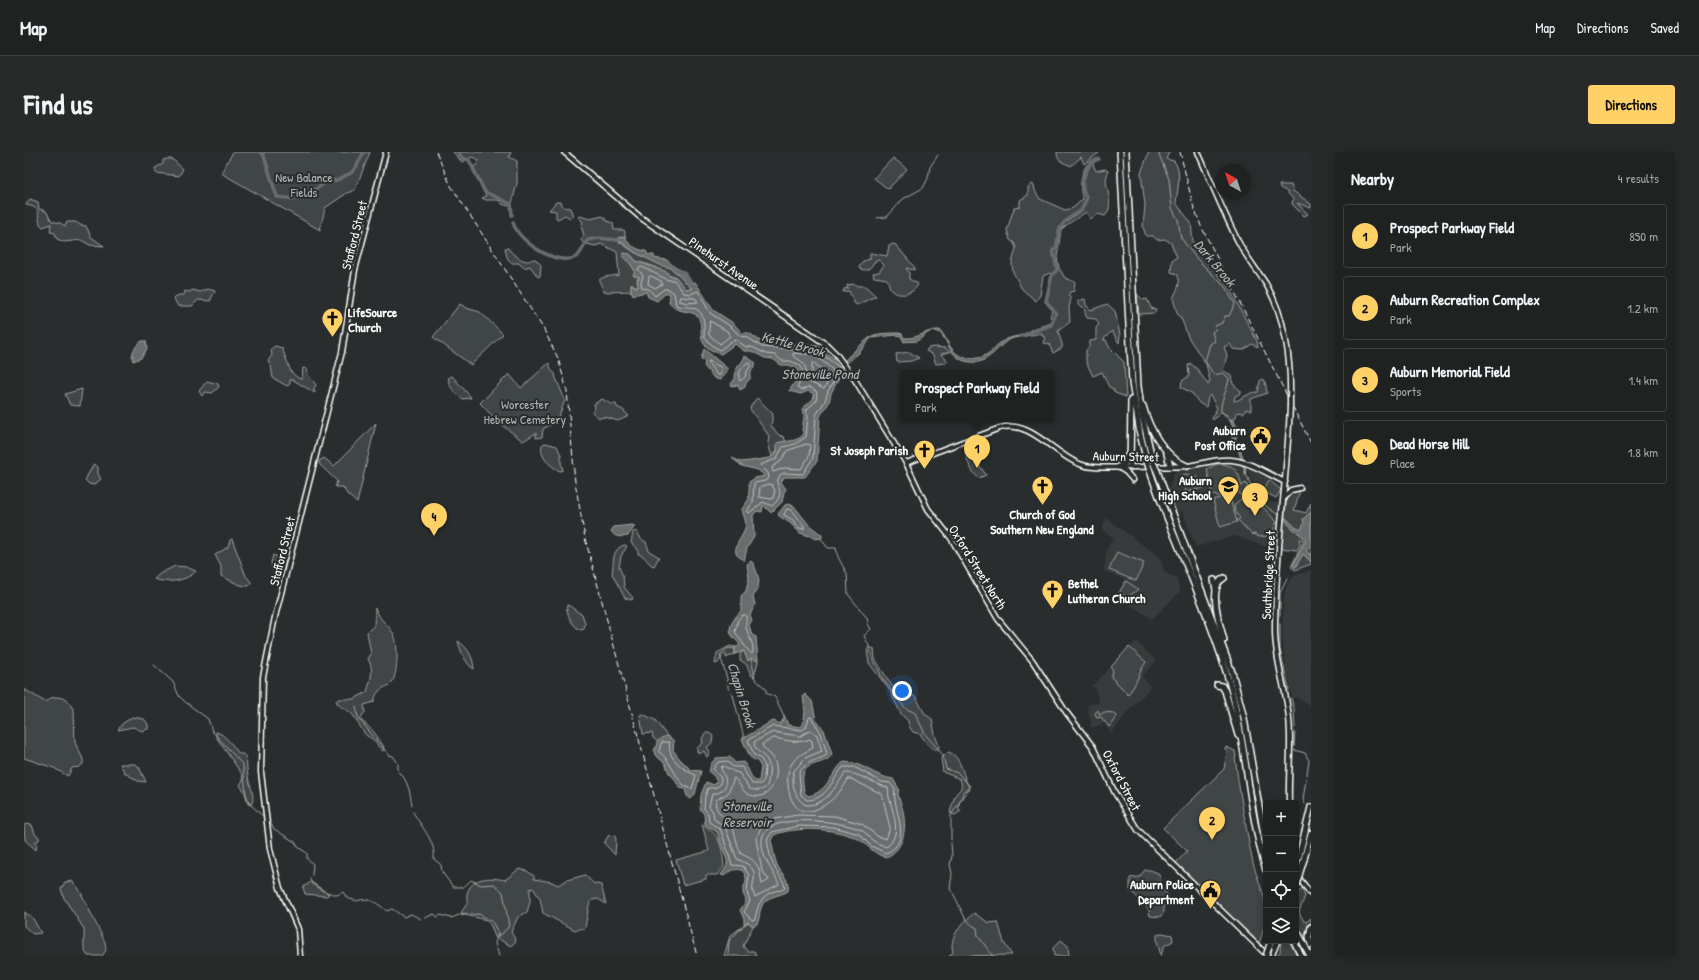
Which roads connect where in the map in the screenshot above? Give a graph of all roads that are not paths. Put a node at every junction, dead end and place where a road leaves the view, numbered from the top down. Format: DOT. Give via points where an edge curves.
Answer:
graph roads {
  1 [pos="386,152"];
  2 [pos="564,152"];
  3 [pos="1198,152"];
  4 [pos="1120,154"];
  5 [pos="1126,154"];
  6 [pos="1136,363"];
  7 [pos="846,367"];
  8 [pos="1131,373"];
  9 [pos="1130,443"];
  10 [pos="1163,445"];
  11 [pos="906,463"];
  12 [pos="1170,466"];
  13 [pos="1187,466"];
  14 [pos="1118,467"];
  15 [pos="1130,467"];
  16 [pos="1133,480"];
  17 [pos="1285,482"];
  18 [pos="1300,488"];
  19 [pos="1284,498"];
  20 [pos="1224,578"];
  21 [pos="1214,580"];
  22 [pos="1216,593"];
  23 [pos="1228,659"];
  24 [pos="1217,685"];
  25 [pos="1094,748"];
  26 [pos="1245,768"];
  27 [pos="1289,800"];
  28 [pos="1311,807"];
  29 [pos="1311,833"];
  30 [pos="1264,836"];
  31 [pos="1302,858"];
  32 [pos="1263,859"];
  33 [pos="1299,863"];
  34 [pos="1296,872"];
  35 [pos="1299,872"];
  36 [pos="1311,894"];
  37 [pos="1311,927"];
  38 [pos="1299,935"];
  39 [pos="1271,944"];
  40 [pos="1275,944"];
  41 [pos="1296,944"];
  42 [pos="1311,945"];
  43 [pos="1271,949"];
  44 [pos="300,956"];
  45 [pos="1267,956"];
  46 [pos="1271,956"];
  47 [pos="1302,956"];
  48 [pos="1310,956"];
  1 -- 44 [label="main road, Stafford Street" via="355,270 342,356 275,617 262,680 261,772 270,849 280,888 298,929"];
  2 -- 7 [label="main road, Pinehurst Avenue" via="640,217 831,348"];
  3 -- 17 [label="main road, Southbridge Street, bridge" via="1239,243 1266,284 1280,320 1289,360 1290,406"];
  4 -- 8 [label="highway"];
  5 -- 6 [label="highway"];
  6 -- 10 [label="highway" via="1145,413"];
  6 -- 23 [label="highway, bridge" via="1141,407 1153,462"];
  7 -- 11 [label="main road, Oxford Street North"];
  8 -- 9 [label="highway"];
  8 -- 26 [label="highway, bridge" via="1135,410 1147,462 1226,672 1236,712"];
  9 -- 14 [label="highway" via="1127,459"];
  9 -- 15 [label="highway"];
  10 -- 12 [label="highway"];
  10 -- 13 [label="highway" via="1174,460"];
  11 -- 14 [label="main road, Auburn Street" via="1013,426 1026,430 1078,463 1094,467"];
  11 -- 25 [label="main road, Oxford Street North" via="928,509 951,538 998,619 1032,660 1066,712"];
  12 -- 13 [label="main road, Auburn Street"];
  12 -- 15 [label="main road, Auburn Street"];
  13 -- 17 [label="main road, Auburn Street" via="1221,460 1244,462"];
  14 -- 15 [label="main road, Auburn Street"];
  14 -- 16 [label="main road"];
  17 -- 19 [label="main road, Southbridge Street"];
  18 -- 19 [label="main road" via="1289,491"];
  19 -- 27 [label="main road, Southbridge Street" via="1277,570 1275,641 1290,725"];
  20 -- 22 [label="highway" via="1218,583"];
  21 -- 22 [label="highway"];
  22 -- 23 [label="highway" via="1218,616"];
  23 -- 30 [label="highway" via="1242,707"];
  24 -- 26 [label="highway" via="1222,686 1225,691"];
  25 -- 45 [label="main road, Oxford Street" via="1114,793 1142,835"];
  26 -- 32 [label="highway"];
  28 -- 31 [label="highway"];
  29 -- 31 [label="highway"];
  31 -- 33 [label="highway"];
  31 -- 35 [label="highway, bridge"];
  34 -- 36 [label="main road"];
  37 -- 42 [label="highway"];
  38 -- 48 [label="highway"];
  39 -- 43 [label="highway"];
  40 -- 43 [label="highway"];
  41 -- 47 [label="highway"];
  43 -- 45 [label="highway, bridge"];
  43 -- 46 [label="highway"];
}
